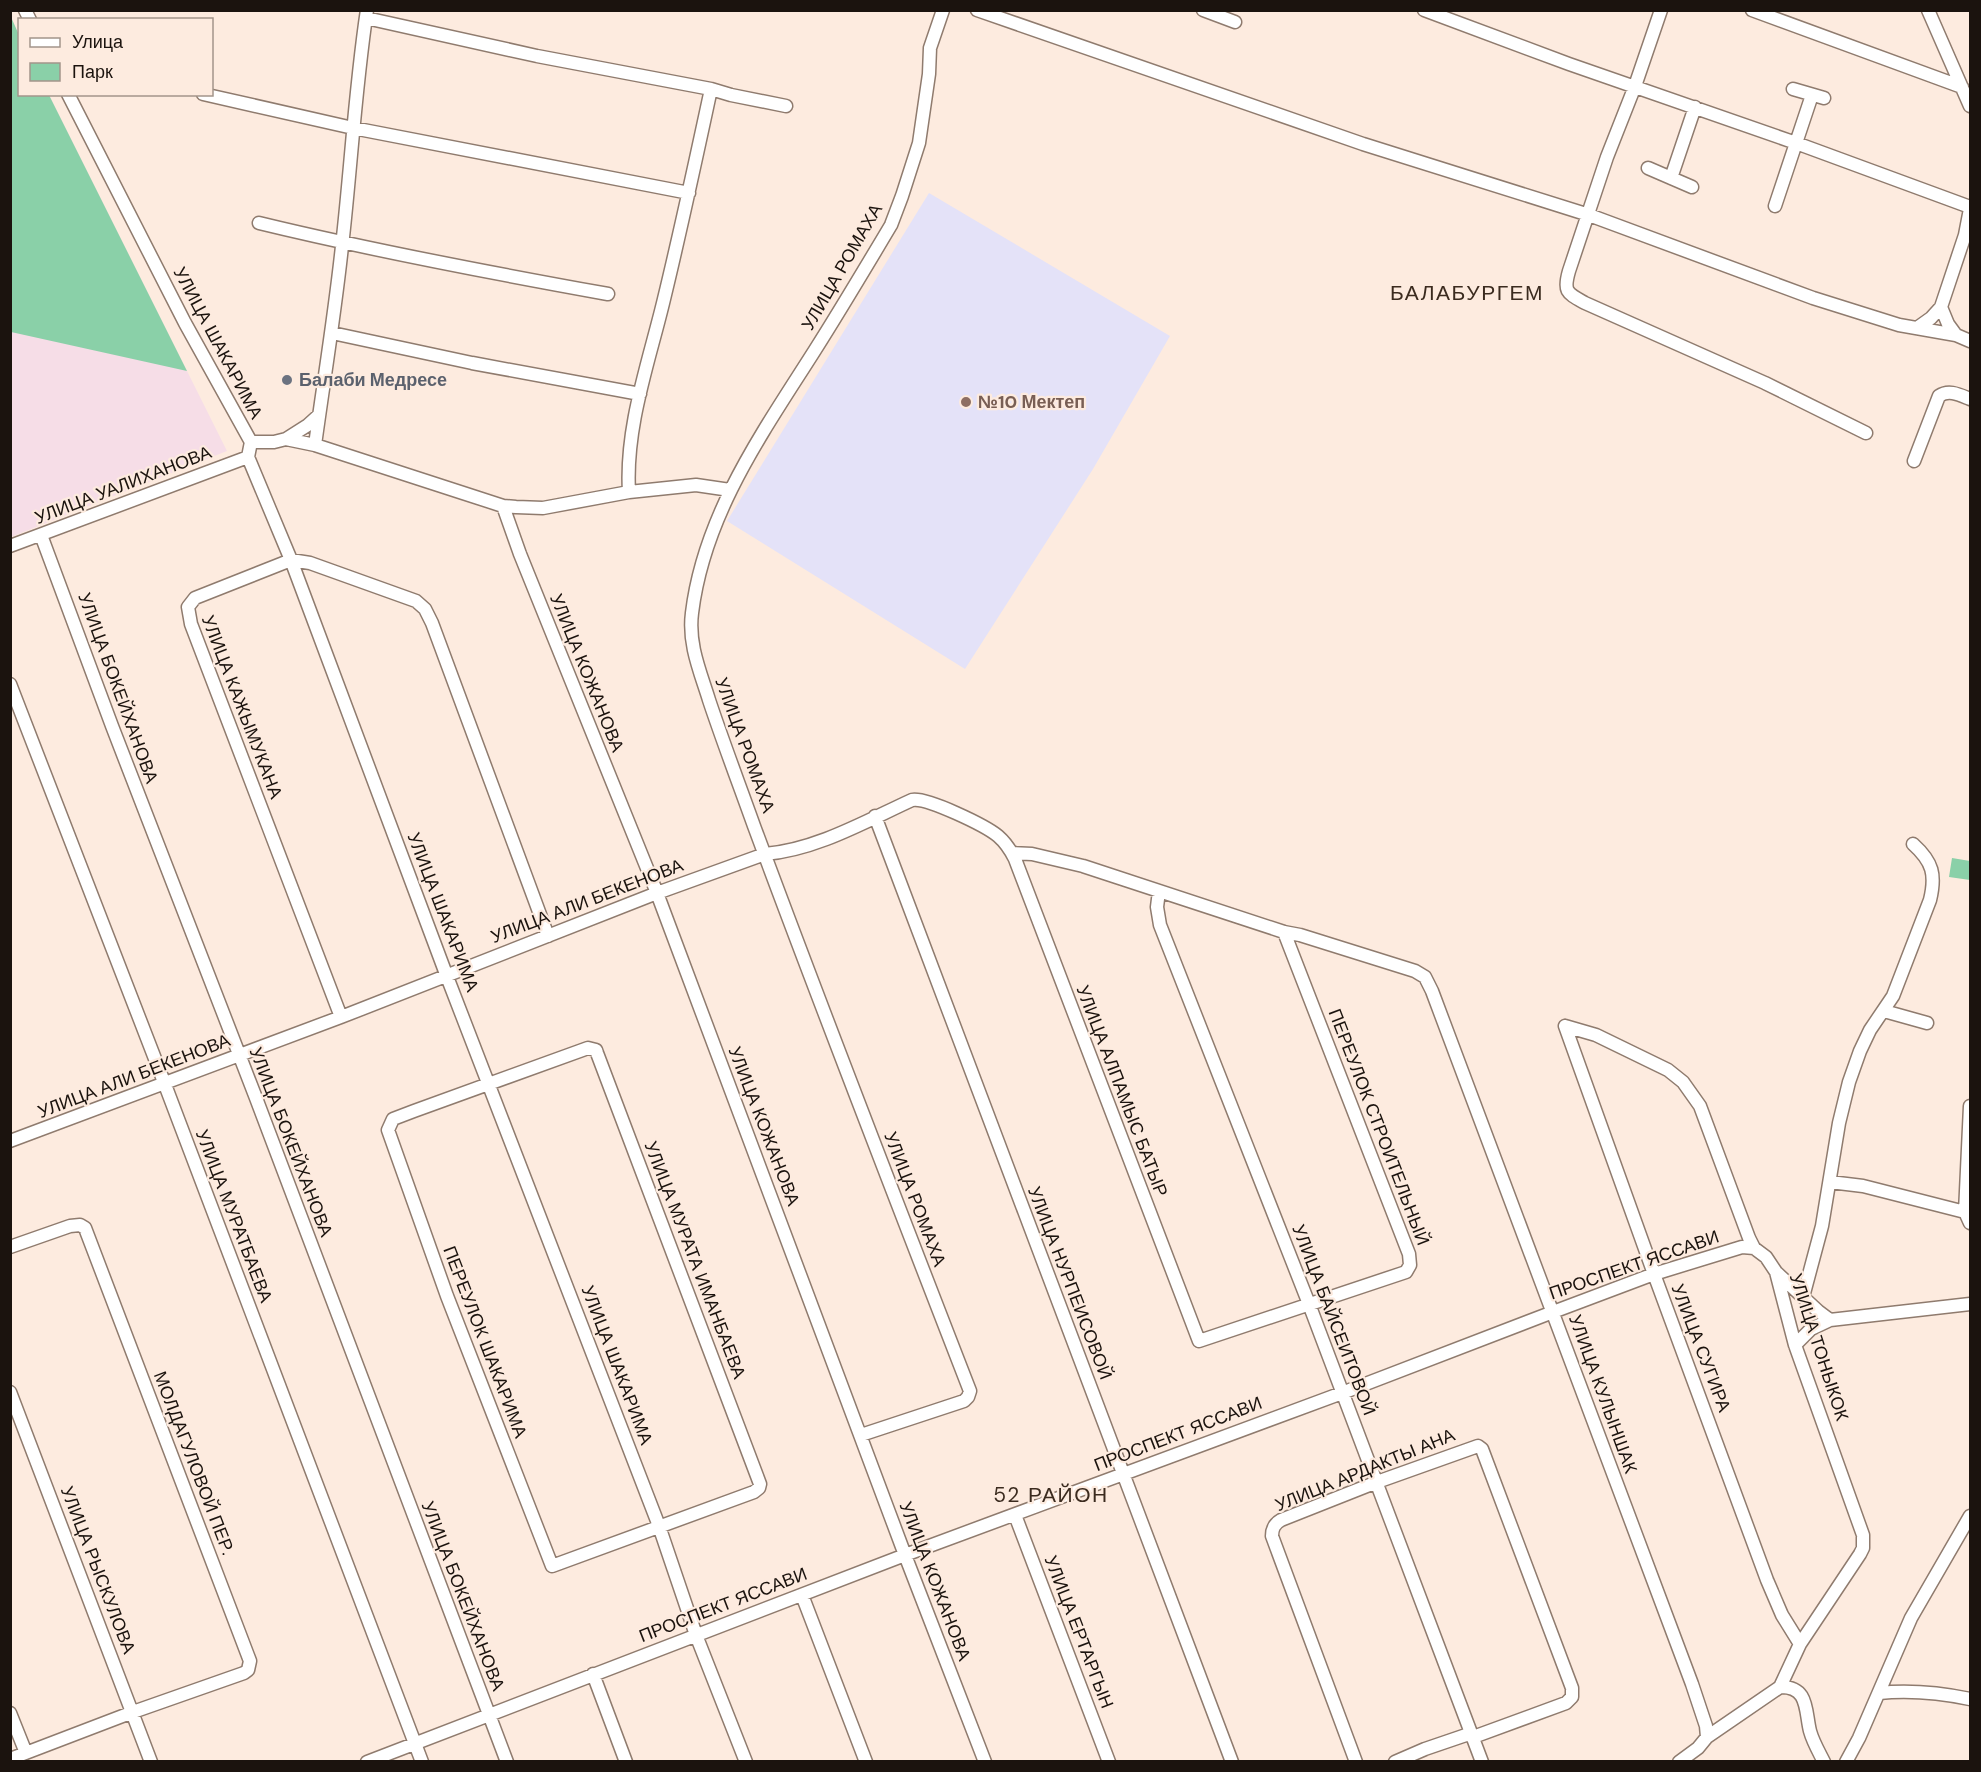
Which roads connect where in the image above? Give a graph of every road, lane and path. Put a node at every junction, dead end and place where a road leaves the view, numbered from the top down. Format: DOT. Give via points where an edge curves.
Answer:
graph roads {
  1 [pos="943,10"];
  2 [pos="977,10"];
  3 [pos="1203,10"];
  4 [pos="1424,10"];
  5 [pos="1660,10"];
  6 [pos="1752,10"];
  7 [pos="1928,10"];
  8 [pos="367,14"];
  9 [pos="1235,22"];
  10 [pos="1635,86"];
  11 [pos="1962,87"];
  12 [pos="711,89"];
  13 [pos="1794,89"];
  14 [pos="69,96"];
  15 [pos="212,96"];
  16 [pos="786,106"];
  17 [pos="1971,106"];
  18 [pos="1695,107"];
  19 [pos="353,128"];
  20 [pos="1796,142"];
  21 [pos="1648,168"];
  22 [pos="1671,178"];
  23 [pos="1692,187"];
  24 [pos="689,193"];
  25 [pos="1775,207"];
  26 [pos="1971,208"];
  27 [pos="1589,215"];
  28 [pos="259,223"];
  29 [pos="1965,235"];
  30 [pos="343,243"];
  31 [pos="1971,250"];
  32 [pos="608,294"];
  33 [pos="1941,307"];
  34 [pos="1917,328"];
  35 [pos="332,333"];
  36 [pos="1956,335"];
  37 [pos="1971,341"];
  38 [pos="640,394"];
  39 [pos="1971,399"];
  40 [pos="320,415"];
  41 [pos="1866,433"];
  42 [pos="286,440"];
  43 [pos="251,442"];
  44 [pos="315,445"];
  45 [pos="248,457"];
  46 [pos="1914,461"];
  47 [pos="730,490"];
  48 [pos="629,492"];
  49 [pos="503,506"];
  50 [pos="41,535"];
  51 [pos="10,546"];
  52 [pos="291,560"];
  53 [pos="10,684"];
  54 [pos="875,816"];
  55 [pos="1913,844"];
  56 [pos="1011,853"];
  57 [pos="765,854"];
  58 [pos="1159,891"];
  59 [pos="657,893"];
  60 [pos="1284,933"];
  61 [pos="548,936"];
  62 [pos="446,974"];
  63 [pos="1884,1011"];
  64 [pos="341,1017"];
  65 [pos="1928,1023"];
  66 [pos="1565,1026"];
  67 [pos="238,1056"];
  68 [pos="164,1082"];
  69 [pos="490,1084"];
  70 [pos="1971,1106"];
  71 [pos="10,1141"];
  72 [pos="1830,1182"];
  73 [pos="1968,1217"];
  74 [pos="10,1247"];
  75 [pos="1754,1248"];
  76 [pos="1776,1272"];
  77 [pos="1654,1274"];
  78 [pos="1803,1297"];
  79 [pos="1309,1304"];
  80 [pos="1971,1304"];
  81 [pos="1553,1312"];
  82 [pos="1830,1320"];
  83 [pos="1795,1345"];
  84 [pos="10,1392"];
  85 [pos="1342,1392"];
  86 [pos="861,1435"];
  87 [pos="1124,1474"];
  88 [pos="1377,1482"];
  89 [pos="1015,1515"];
  90 [pos="1971,1516"];
  91 [pos="659,1526"];
  92 [pos="905,1555"];
  93 [pos="802,1595"];
  94 [pos="696,1635"];
  95 [pos="1800,1644"];
  96 [pos="593,1674"];
  97 [pos="1780,1687"];
  98 [pos="1878,1694"];
  99 [pos="1971,1699"];
  100 [pos="133,1712"];
  101 [pos="10,1713"];
  102 [pos="489,1713"];
  103 [pos="1472,1736"];
  104 [pos="1707,1737"];
  105 [pos="415,1744"];
  106 [pos="26,1753"];
  107 [pos="10,1759"];
  108 [pos="151,1761"];
  109 [pos="367,1761"];
  110 [pos="422,1761"];
  111 [pos="507,1761"];
  112 [pos="626,1761"];
  113 [pos="746,1761"];
  114 [pos="866,1761"];
  115 [pos="985,1761"];
  116 [pos="1109,1761"];
  117 [pos="1232,1761"];
  118 [pos="1356,1761"];
  119 [pos="1395,1761"];
  120 [pos="1482,1761"];
  121 [pos="1679,1761"];
  122 [pos="1824,1761"];
  123 [pos="1846,1761"];
  1 -- 47 [label="street, УЛИЦА РОМАХА" via="930,48 919,143 891,225"];
  2 -- 27 [label="street" via="1363,144"];
  3 -- 9 [label="street"];
  4 -- 10 [label="street"];
  5 -- 10 [label="street"];
  6 -- 11 [label="street"];
  7 -- 11 [label="street"];
  8 -- 12 [label="street" via="537,56"];
  8 -- 19 [label="street"];
  10 -- 18 [label="street"];
  10 -- 27 [label="street"];
  11 -- 17 [label="street"];
  12 -- 16 [label="street"];
  12 -- 24 [label="street"];
  13 -- 20 [label="street" via="1818,96"];
  14 -- 43 [label="street, УЛИЦА ШАКАРИМА" via="185,323"];
  15 -- 19 [label="street"];
  18 -- 20 [label="street"];
  18 -- 22 [label="street"];
  19 -- 24 [label="street"];
  19 -- 30 [label="street"];
  20 -- 25 [label="street"];
  20 -- 26 [label="street"];
  21 -- 22 [label="street"];
  22 -- 23 [label="street"];
  24 -- 38 [label="street"];
  26 -- 29 [label="street"];
  27 -- 34 [label="street" via="1813,298"];
  27 -- 41 [label="street" via="1565,284 1569,294"];
  28 -- 30 [label="street"];
  29 -- 31 [label="street"];
  29 -- 33 [label="street"];
  30 -- 32 [label="street"];
  30 -- 35 [label="street"];
  33 -- 34 [label="street"];
  33 -- 36 [label="street"];
  34 -- 36 [label="street"];
  35 -- 38 [label="street"];
  35 -- 40 [label="street"];
  36 -- 37 [label="street"];
  38 -- 48 [label="street" via="631,444"];
  39 -- 46 [label="street" via="1950,392 1939,396"];
  40 -- 42 [label="street"];
  40 -- 44 [label="street"];
  42 -- 43 [label="street"];
  42 -- 44 [label="street"];
  43 -- 45 [label="street, УЛИЦА ШАКАРИМА"];
  44 -- 49 [label="street"];
  45 -- 50 [label="street, УЛИЦА УАЛИХАНОВА"];
  45 -- 52 [label="street, УЛИЦА ШАКАРИМА"];
  47 -- 48 [label="street" via="696,485"];
  47 -- 57 [label="street, УЛИЦА РОМАХА" via="700,574 691,639"];
  48 -- 49 [label="street" via="543,508"];
  49 -- 59 [label="street, УЛИЦА КОЖАНОВА"];
  50 -- 51 [label="street, УЛИЦА УАЛИХАНОВА"];
  50 -- 67 [label="street, УЛИЦА БОКЕЙХАНОВА"];
  52 -- 61 [label="street" via="310,563 417,601 425,609"];
  52 -- 62 [label="street, УЛИЦА ШАКАРИМА"];
  52 -- 64 [label="street, УЛИЦА КАЖЫМУКАНА" via="195,598 188,611"];
  53 -- 68 [label="street, УЛИЦА МУРАТБАЕВА"];
  54 -- 56 [label="street, УЛИЦА АЛИ БЕКЕНОВА" via="912,800 923,800 997,836"];
  54 -- 57 [label="street, УЛИЦА АЛИ БЕКЕНОВА" via="808,845"];
  54 -- 87 [label="street, УЛИЦА НУРПЕИСОВОЙ"];
  55 -- 63 [label="street" via="1930,863 1933,887"];
  56 -- 58 [label="street" via="1083,866"];
  56 -- 79 [label="street, УЛИЦА АЛПАМЫС БАТЫР" via="1199,1341"];
  57 -- 59 [label="street, УЛИЦА АЛИ БЕКЕНОВА"];
  57 -- 86 [label="street, УЛИЦА РОМАХА" via="969,1391 964,1401"];
  58 -- 60 [label="street"];
  58 -- 79 [label="street, УЛИЦА БАЙСЕИТОВОЙ" via="1160,925"];
  59 -- 61 [label="street, УЛИЦА АЛИ БЕКЕНОВА"];
  59 -- 86 [label="street, УЛИЦА КОЖАНОВА"];
  60 -- 79 [label="street, ПЕРЕУЛОК СТРОИТЕЛЬНЫЙ" via="1410,1260 1406,1272"];
  60 -- 81 [label="street, УЛИЦА КУЛЫНШАК" via="1421,973 1429,984"];
  61 -- 62 [label="street, УЛИЦА АЛИ БЕКЕНОВА"];
  62 -- 64 [label="street, УЛИЦА АЛИ БЕКЕНОВА"];
  62 -- 69 [label="street, УЛИЦА ШАКАРИМА"];
  63 -- 65 [label="street"];
  63 -- 72 [label="street" via="1870,1030 1849,1082"];
  64 -- 67 [label="street, УЛИЦА АЛИ БЕКЕНОВА"];
  66 -- 75 [label="street, УЛИЦА ТОНЫКОК" via="1596,1035 1668,1070 1683,1082 1700,1106"];
  66 -- 77 [label="street, УЛИЦА СУГИРА"];
  67 -- 68 [label="street, УЛИЦА АЛИ БЕКЕНОВА"];
  67 -- 102 [label="street, УЛИЦА БОКЕЙХАНОВА"];
  68 -- 71 [label="street, УЛИЦА АЛИ БЕКЕНОВА"];
  68 -- 105 [label="street, УЛИЦА МУРАТБАЕВА"];
  69 -- 91 [label="street, УЛИЦА ШАКАРИМА"];
  69 -- 91 [label="street, УЛИЦА МУРАТА ИМАНБАЕВА" via="588,1048 597,1053 760,1484 754,1492"];
  69 -- 91 [label="street, ПЕРЕУЛОК ШАКАРИМА" via="393,1119 388,1130 447,1296 552,1566"];
  70 -- 73 [label="street"];
  72 -- 73 [label="street" via="1863,1186"];
  72 -- 78 [label="street"];
  74 -- 100 [label="street, МОЛДАГУЛОВОЙ ПЕР." via="76,1224 85,1228 250,1658 244,1673"];
  75 -- 76 [label="street, УЛИЦА ТОНЫКОК"];
  75 -- 77 [label="street, ПРОСПЕКТ ЯССАВИ" via="1742,1247"];
  76 -- 78 [label="street"];
  76 -- 83 [label="street, УЛИЦА ТОНЫКОК"];
  77 -- 81 [label="street, ПРОСПЕКТ ЯССАВИ"];
  77 -- 95 [label="street, УЛИЦА СУГИРА" via="1767,1580"];
  78 -- 82 [label="street"];
  79 -- 85 [label="street, УЛИЦА БАЙСЕИТОВОЙ"];
  80 -- 82 [label="street"];
  81 -- 85 [label="street, ПРОСПЕКТ ЯССАВИ"];
  81 -- 104 [label="street, УЛИЦА КУЛЫНШАК" via="1692,1684"];
  82 -- 83 [label="street" via="1811,1329"];
  83 -- 95 [label="street, УЛИЦА ТОНЫКОК" via="1863,1535 1860,1554"];
  84 -- 100 [label="street, УЛИЦА РЫСКУЛОВА"];
  85 -- 87 [label="street, ПРОСПЕКТ ЯССАВИ"];
  85 -- 88 [label="street, УЛИЦА БАЙСЕИТОВОЙ"];
  86 -- 92 [label="street, УЛИЦА КОЖАНОВА"];
  87 -- 89 [label="street, ПРОСПЕКТ ЯССАВИ"];
  87 -- 117 [label="street, УЛИЦА НУРПЕИСОВОЙ"];
  88 -- 103 [label="street, УЛИЦА БАЙСЕИТОВОЙ"];
  88 -- 103 [label="street, УЛИЦА АРДАКТЫ АНА" via="1480,1447 1572,1688 1572,1697 1566,1703"];
  88 -- 118 [label="street, УЛИЦА АРДАКТЫ АНА" via="1281,1520 1272,1531"];
  89 -- 92 [label="street, ПРОСПЕКТ ЯССАВИ"];
  89 -- 116 [label="street, УЛИЦА ЕРТАРГЫН"];
  90 -- 98 [label="street" via="1911,1618"];
  91 -- 94 [label="street, УЛИЦА ШАКАРИМА"];
  92 -- 93 [label="street, ПРОСПЕКТ ЯССАВИ"];
  92 -- 115 [label="street, УЛИЦА КОЖАНОВА"];
  93 -- 94 [label="street, ПРОСПЕКТ ЯССАВИ"];
  93 -- 114 [label="street"];
  94 -- 96 [label="street, ПРОСПЕКТ ЯССАВИ"];
  94 -- 113 [label="street, УЛИЦА ШАКАРИМА"];
  95 -- 97 [label="street"];
  96 -- 102 [label="street, ПРОСПЕКТ ЯССАВИ"];
  96 -- 112 [label="street"];
  97 -- 104 [label="street"];
  97 -- 122 [label="street" via="1798,1691 1804,1700 1810,1731"];
  98 -- 99 [label="street" via="1900,1691"];
  98 -- 123 [label="street"];
  100 -- 106 [label="street, МОЛДАГУЛОВОЙ ПЕР."];
  100 -- 108 [label="street, УЛИЦА РЫСКУЛОВА"];
  101 -- 106 [label="street"];
  102 -- 105 [label="street, ПРОСПЕКТ ЯССАВИ"];
  102 -- 111 [label="street, УЛИЦА БОКЕЙХАНОВА"];
  103 -- 119 [label="street, УЛИЦА АРДАКТЫ АНА"];
  103 -- 120 [label="street, УЛИЦА БАЙСЕИТОВОЙ"];
  104 -- 121 [label="street"];
  105 -- 109 [label="street, ПРОСПЕКТ ЯССАВИ"];
  105 -- 110 [label="street, УЛИЦА МУРАТБАЕВА"];
  106 -- 107 [label="street, МОЛДАГУЛОВОЙ ПЕР."];
}
